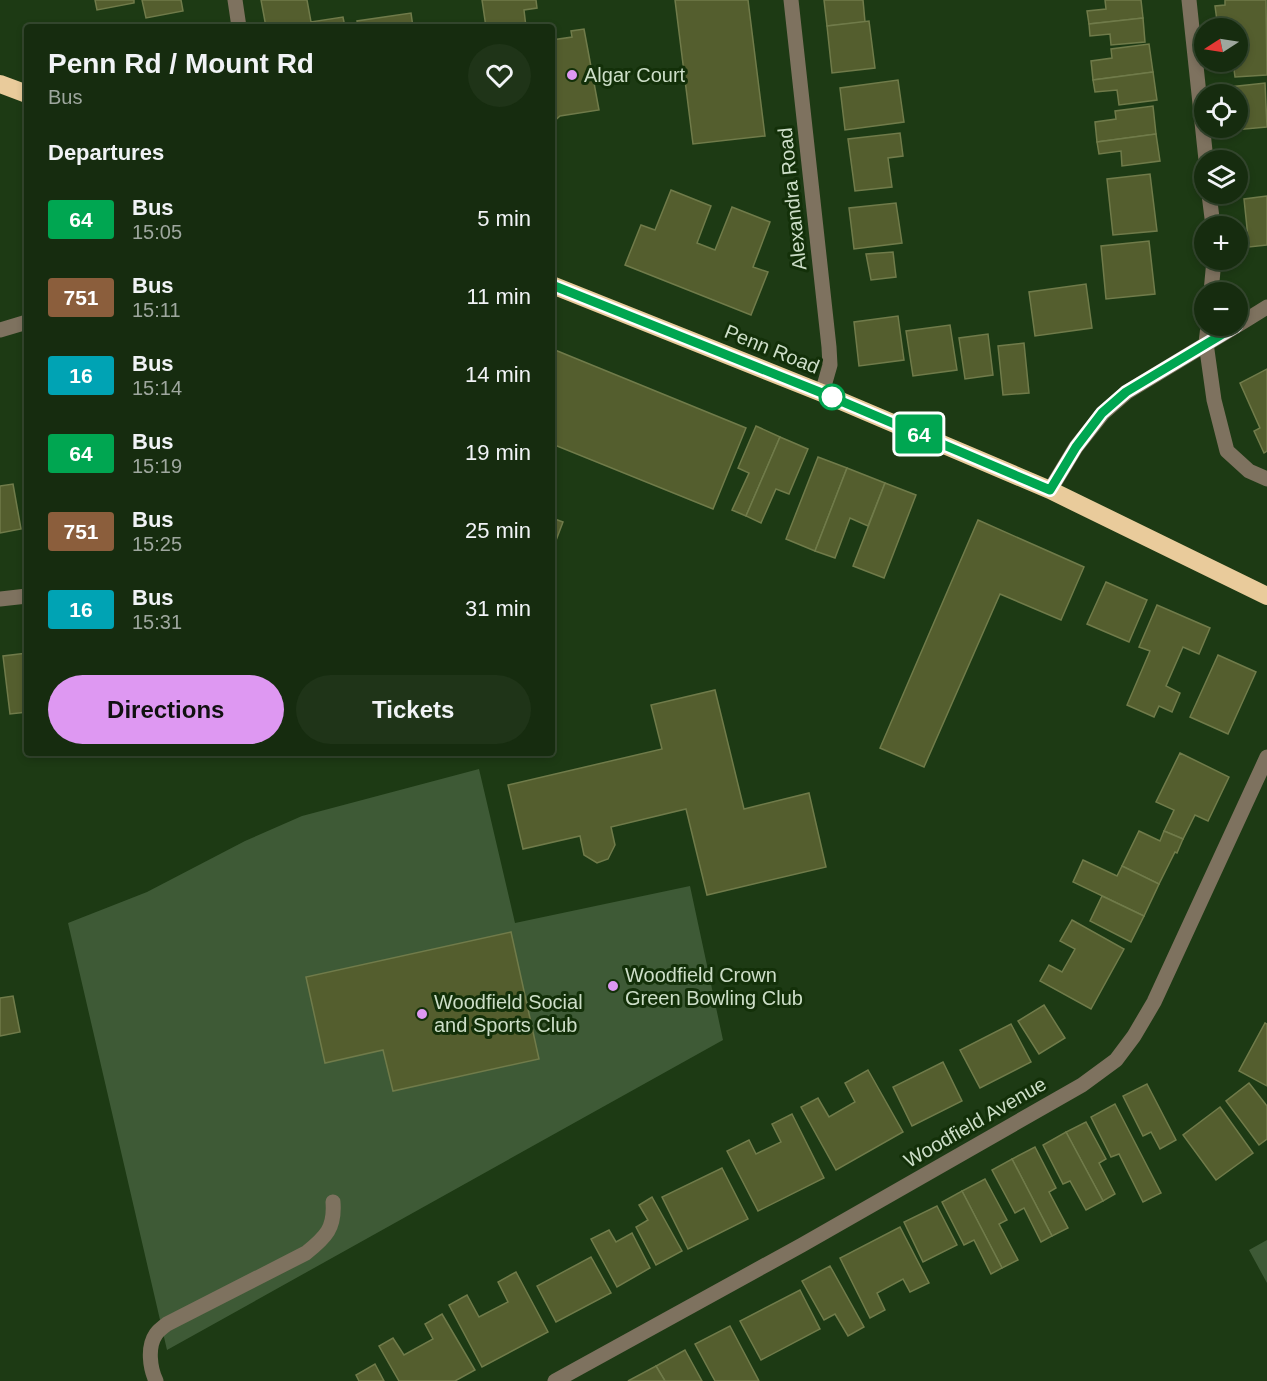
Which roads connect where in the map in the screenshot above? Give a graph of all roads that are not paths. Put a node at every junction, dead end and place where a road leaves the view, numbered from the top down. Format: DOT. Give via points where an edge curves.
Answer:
graph roads {
  1 [pos="235,0"];
  2 [pos="791,0"];
  3 [pos="1189,0"];
  4 [pos="239,24"];
  5 [pos="0,84"];
  6 [pos="24,93"];
  7 [pos="1205,150"];
  8 [pos="555,286"];
  9 [pos="1267,307"];
  10 [pos="1248,318"];
  11 [pos="24,323"];
  12 [pos="0,330"];
  13 [pos="1207,336"];
  14 [pos="1219,336"];
  15 [pos="1206,344"];
  16 [pos="822,393"];
  17 [pos="1267,479"];
  18 [pos="1050,490"];
  19 [pos="24,596"];
  20 [pos="1267,596"];
  21 [pos="0,599"];
  22 [pos="1267,757"];
  23 [pos="333,1202"];
  24 [pos="156,1381"];
  25 [pos="555,1381"];
  1 -- 4 [label="street"];
  2 -- 16 [label="street, Alexandra Road" via="829,347 830,365"];
  3 -- 7 [label="street"];
  5 -- 6 [label="highway"];
  8 -- 16 [label="highway, Penn Road"];
  9 -- 10 [label="street"];
  11 -- 12 [label="street"];
  13 -- 15 [label="street"];
  14 -- 15 [label="street"];
  15 -- 17 [label="street" via="1227,451 1249,471"];
  15 -- 18 [label="street" via="1126,392 1102,413"];
  16 -- 18 [label="highway, Penn Road"];
  18 -- 20 [label="highway, Penn Road"];
  19 -- 21 [label="street"];
  22 -- 25 [label="street, Woodfield Avenue" via="1154,1002 1116,1060 1082,1085"];
  23 -- 24 [label="street" via="329,1231 306,1253 167,1324 155,1335 150,1359"];
}
